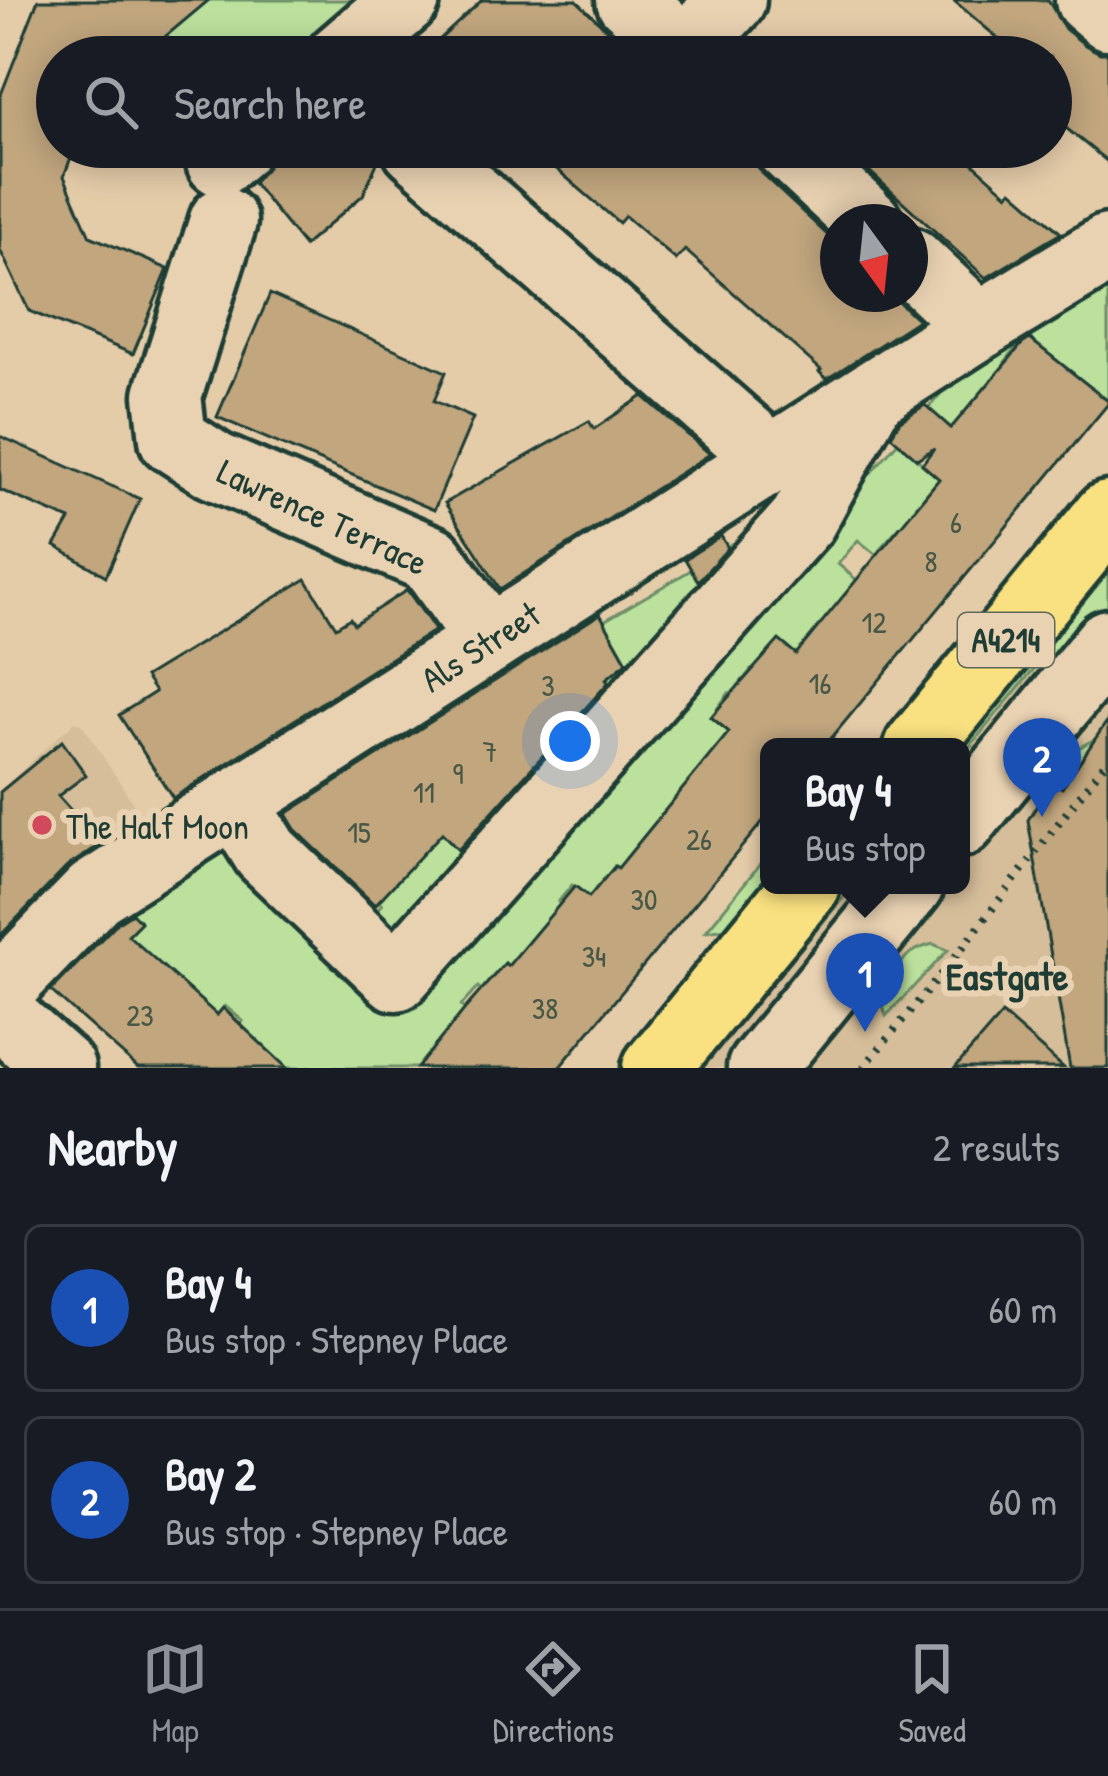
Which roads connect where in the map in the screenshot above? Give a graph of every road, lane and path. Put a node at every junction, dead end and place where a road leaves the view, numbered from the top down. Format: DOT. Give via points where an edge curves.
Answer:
graph roads {
  1 [pos="406,0"];
  2 [pos="630,0"];
  3 [pos="732,0"];
  4 [pos="1089,0"];
  5 [pos="1108,16"];
  6 [pos="364,36"];
  7 [pos="669,36"];
  8 [pos="703,36"];
  9 [pos="440,168"];
  10 [pos="810,168"];
  11 [pos="227,176"];
  12 [pos="849,204"];
  13 [pos="1106,252"];
  14 [pos="928,278"];
  15 [pos="979,326"];
  16 [pos="870,396"];
  17 [pos="772,459"];
  18 [pos="1108,515"];
  19 [pos="489,640"];
  20 [pos="1108,644"];
  21 [pos="925,738"];
  22 [pos="1108,759"];
  23 [pos="236,803"];
  24 [pos="970,812"];
  25 [pos="799,894"];
  26 [pos="903,894"];
  27 [pos="0,990"];
  28 [pos="0,1014"];
  29 [pos="61,1068"];
  30 [pos="656,1068"];
  31 [pos="761,1068"];
  32 [pos="863,1068"];
  1 -- 6 [label="street"];
  2 -- 7 [label="street"];
  3 -- 8 [label="street"];
  4 -- 5 [label="street"];
  9 -- 17 [label="street"];
  10 -- 12 [label="street"];
  11 -- 19 [label="street, Lawrence Terrace" via="168,395 173,439 215,466 431,559"];
  13 -- 15 [label="street, Als Street"];
  14 -- 15 [label="street"];
  15 -- 16 [label="street, Als Street"];
  16 -- 17 [label="street, Als Street"];
  16 -- 23 [label="street" via="802,520 396,977 266,853"];
  17 -- 19 [label="street, Als Street"];
  18 -- 21 [label="main road, A4214"];
  19 -- 23 [label="street, Als Street"];
  20 -- 24 [label="street"];
  22 -- 32 [label="path"];
  23 -- 27 [label="street, Als Street" via="94,893"];
  25 -- 30 [label="main road"];
  26 -- 31 [label="street"];
  28 -- 29 [label="street"];
}
